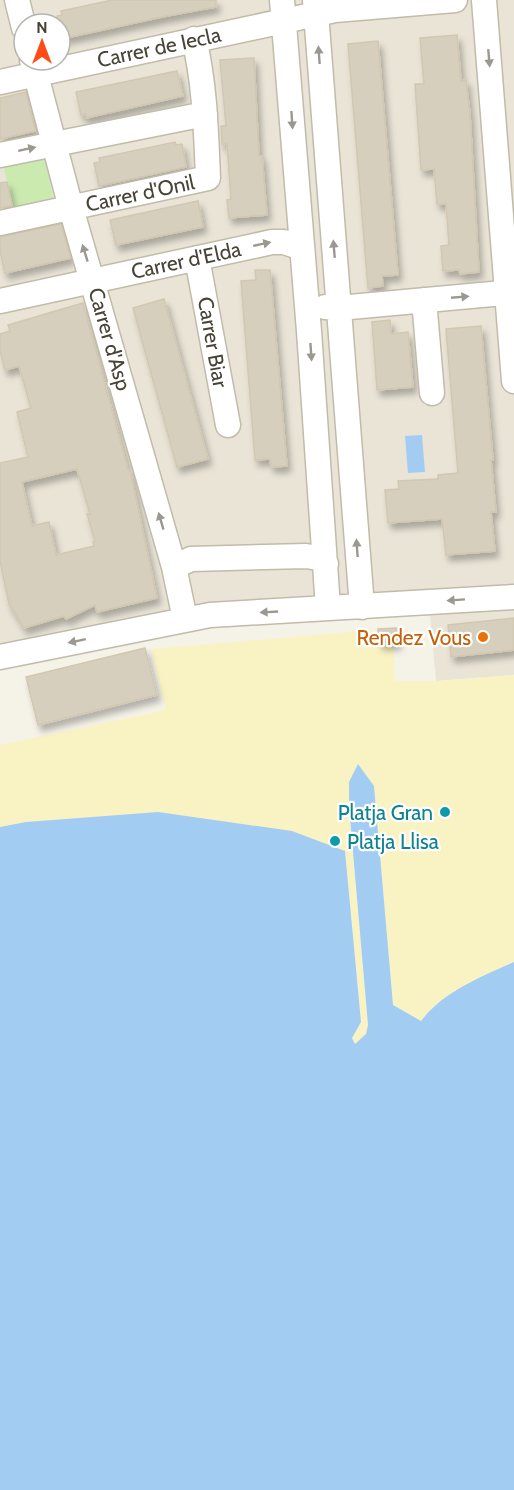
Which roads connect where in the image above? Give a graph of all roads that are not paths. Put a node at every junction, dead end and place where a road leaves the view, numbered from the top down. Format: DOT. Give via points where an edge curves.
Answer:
graph roads {
  1 [pos="455,0"];
  2 [pos="484,0"];
  3 [pos="396,2"];
  4 [pos="315,7"];
  5 [pos="283,10"];
  6 [pos="194,39"];
  7 [pos="72,60"];
  8 [pos="23,72"];
  9 [pos="35,72"];
  10 [pos="0,82"];
  11 [pos="205,114"];
  12 [pos="54,143"];
  13 [pos="0,155"];
  14 [pos="71,208"];
  15 [pos="0,223"];
  16 [pos="302,248"];
  17 [pos="197,258"];
  18 [pos="93,281"];
  19 [pos="511,292"];
  20 [pos="306,294"];
  21 [pos="0,300"];
  22 [pos="424,300"];
  23 [pos="339,308"];
  24 [pos="514,381"];
  25 [pos="432,393"];
  26 [pos="228,425"];
  27 [pos="326,564"];
  28 [pos="174,567"];
  29 [pos="514,597"];
  30 [pos="362,607"];
  31 [pos="328,608"];
  32 [pos="185,619"];
  33 [pos="0,654"];
  1 -- 3 [label="street, Carrer de Iecla"];
  2 -- 19 [label="street, one-way"];
  3 -- 4 [label="street, Carrer de Iecla" via="335,10"];
  4 -- 5 [label="street, Carrer de Iecla"];
  23 -- 4 [label="street, one-way"];
  5 -- 6 [label="street, Carrer de Iecla"];
  5 -- 16 [label="street, one-way"];
  6 -- 7 [label="street, Carrer de Iecla"];
  6 -- 11 [label="street"];
  8 -- 10 [label="street, Carrer de Iecla"];
  9 -- 12 [label="street, Carrer d'Asp"];
  11 -- 12 [label="street"];
  11 -- 14 [label="street, Carrer d'Onil" via="208,178"];
  13 -- 12 [label="street, one-way"];
  12 -- 14 [label="street, Carrer d'Asp"];
  14 -- 15 [label="street, Carrer d'Onil"];
  18 -- 14 [label="street, Carrer d'Asp, one-way"];
  17 -- 16 [label="street, Carrer d'Elda, one-way" via="272,242"];
  16 -- 20 [label="street"];
  17 -- 18 [label="street, Carrer d'Elda"];
  17 -- 26 [label="street, Carrer Biar"];
  18 -- 21 [label="street, Carrer d'Elda"];
  28 -- 18 [label="street, Carrer d'Asp, one-way"];
  22 -- 19 [label="street, one-way"];
  19 -- 24 [label="street"];
  20 -- 23 [label="street" via="315,303"];
  20 -- 27 [label="street, one-way"];
  22 -- 23 [label="street"];
  22 -- 25 [label="street"];
  30 -- 23 [label="street, one-way"];
  27 -- 28 [label="street" via="306,556 191,559"];
  27 -- 31 [label="street"];
  28 -- 32 [label="street, Carrer d'Asp"];
  29 -- 30 [label="street, one-way"];
  30 -- 31 [label="street"];
  31 -- 32 [label="street, one-way"];
  32 -- 33 [label="street, one-way"];
}
